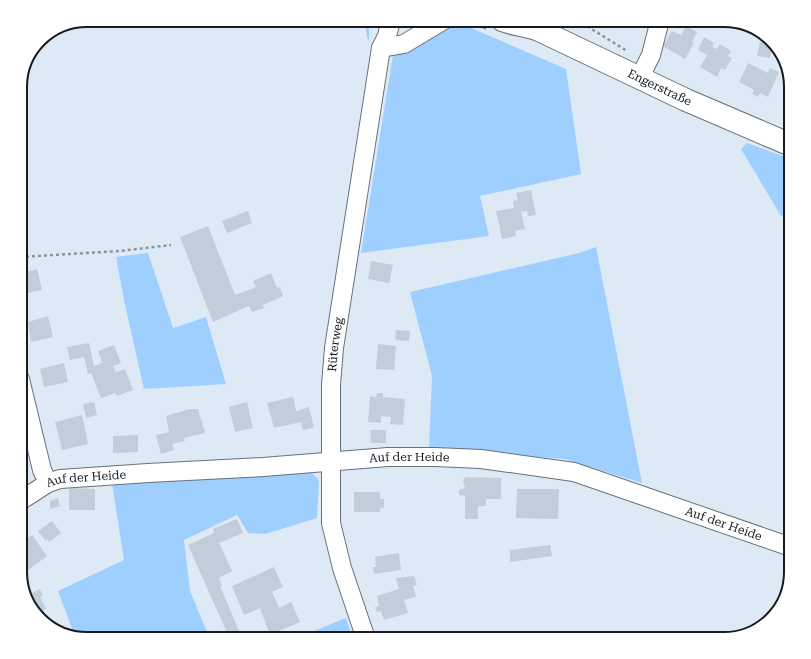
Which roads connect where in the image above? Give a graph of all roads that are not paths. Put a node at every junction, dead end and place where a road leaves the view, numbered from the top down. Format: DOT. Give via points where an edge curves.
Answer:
graph roads {
  1 [pos="378,27"];
  2 [pos="389,27"];
  3 [pos="432,27"];
  4 [pos="534,27"];
  5 [pos="658,27"];
  6 [pos="381,48"];
  7 [pos="640,78"];
  8 [pos="784,142"];
  9 [pos="27,409"];
  10 [pos="331,462"];
  11 [pos="48,482"];
  12 [pos="27,496"];
  13 [pos="784,546"];
  14 [pos="364,632"];
  1 -- 6 [label="street, Rüterweg"];
  2 -- 6 [label="street, Rüterweg"];
  3 -- 6 [label="street" via="404,44"];
  4 -- 7 [label="main road, Engerstraße"];
  5 -- 7 [label="street" via="651,55"];
  6 -- 10 [label="street, Rüterweg" via="334,348 331,385"];
  7 -- 8 [label="main road, Engerstraße"];
  9 -- 11 [label="street" via="42,470"];
  10 -- 11 [label="street, Auf der Heide" via="126,474"];
  10 -- 13 [label="street, Auf der Heide" via="388,457 435,457 516,463 574,472"];
  10 -- 14 [label="street, Rüterweg" via="331,522 335,544"];
  11 -- 12 [label="street, Auf der Heide"];
}
